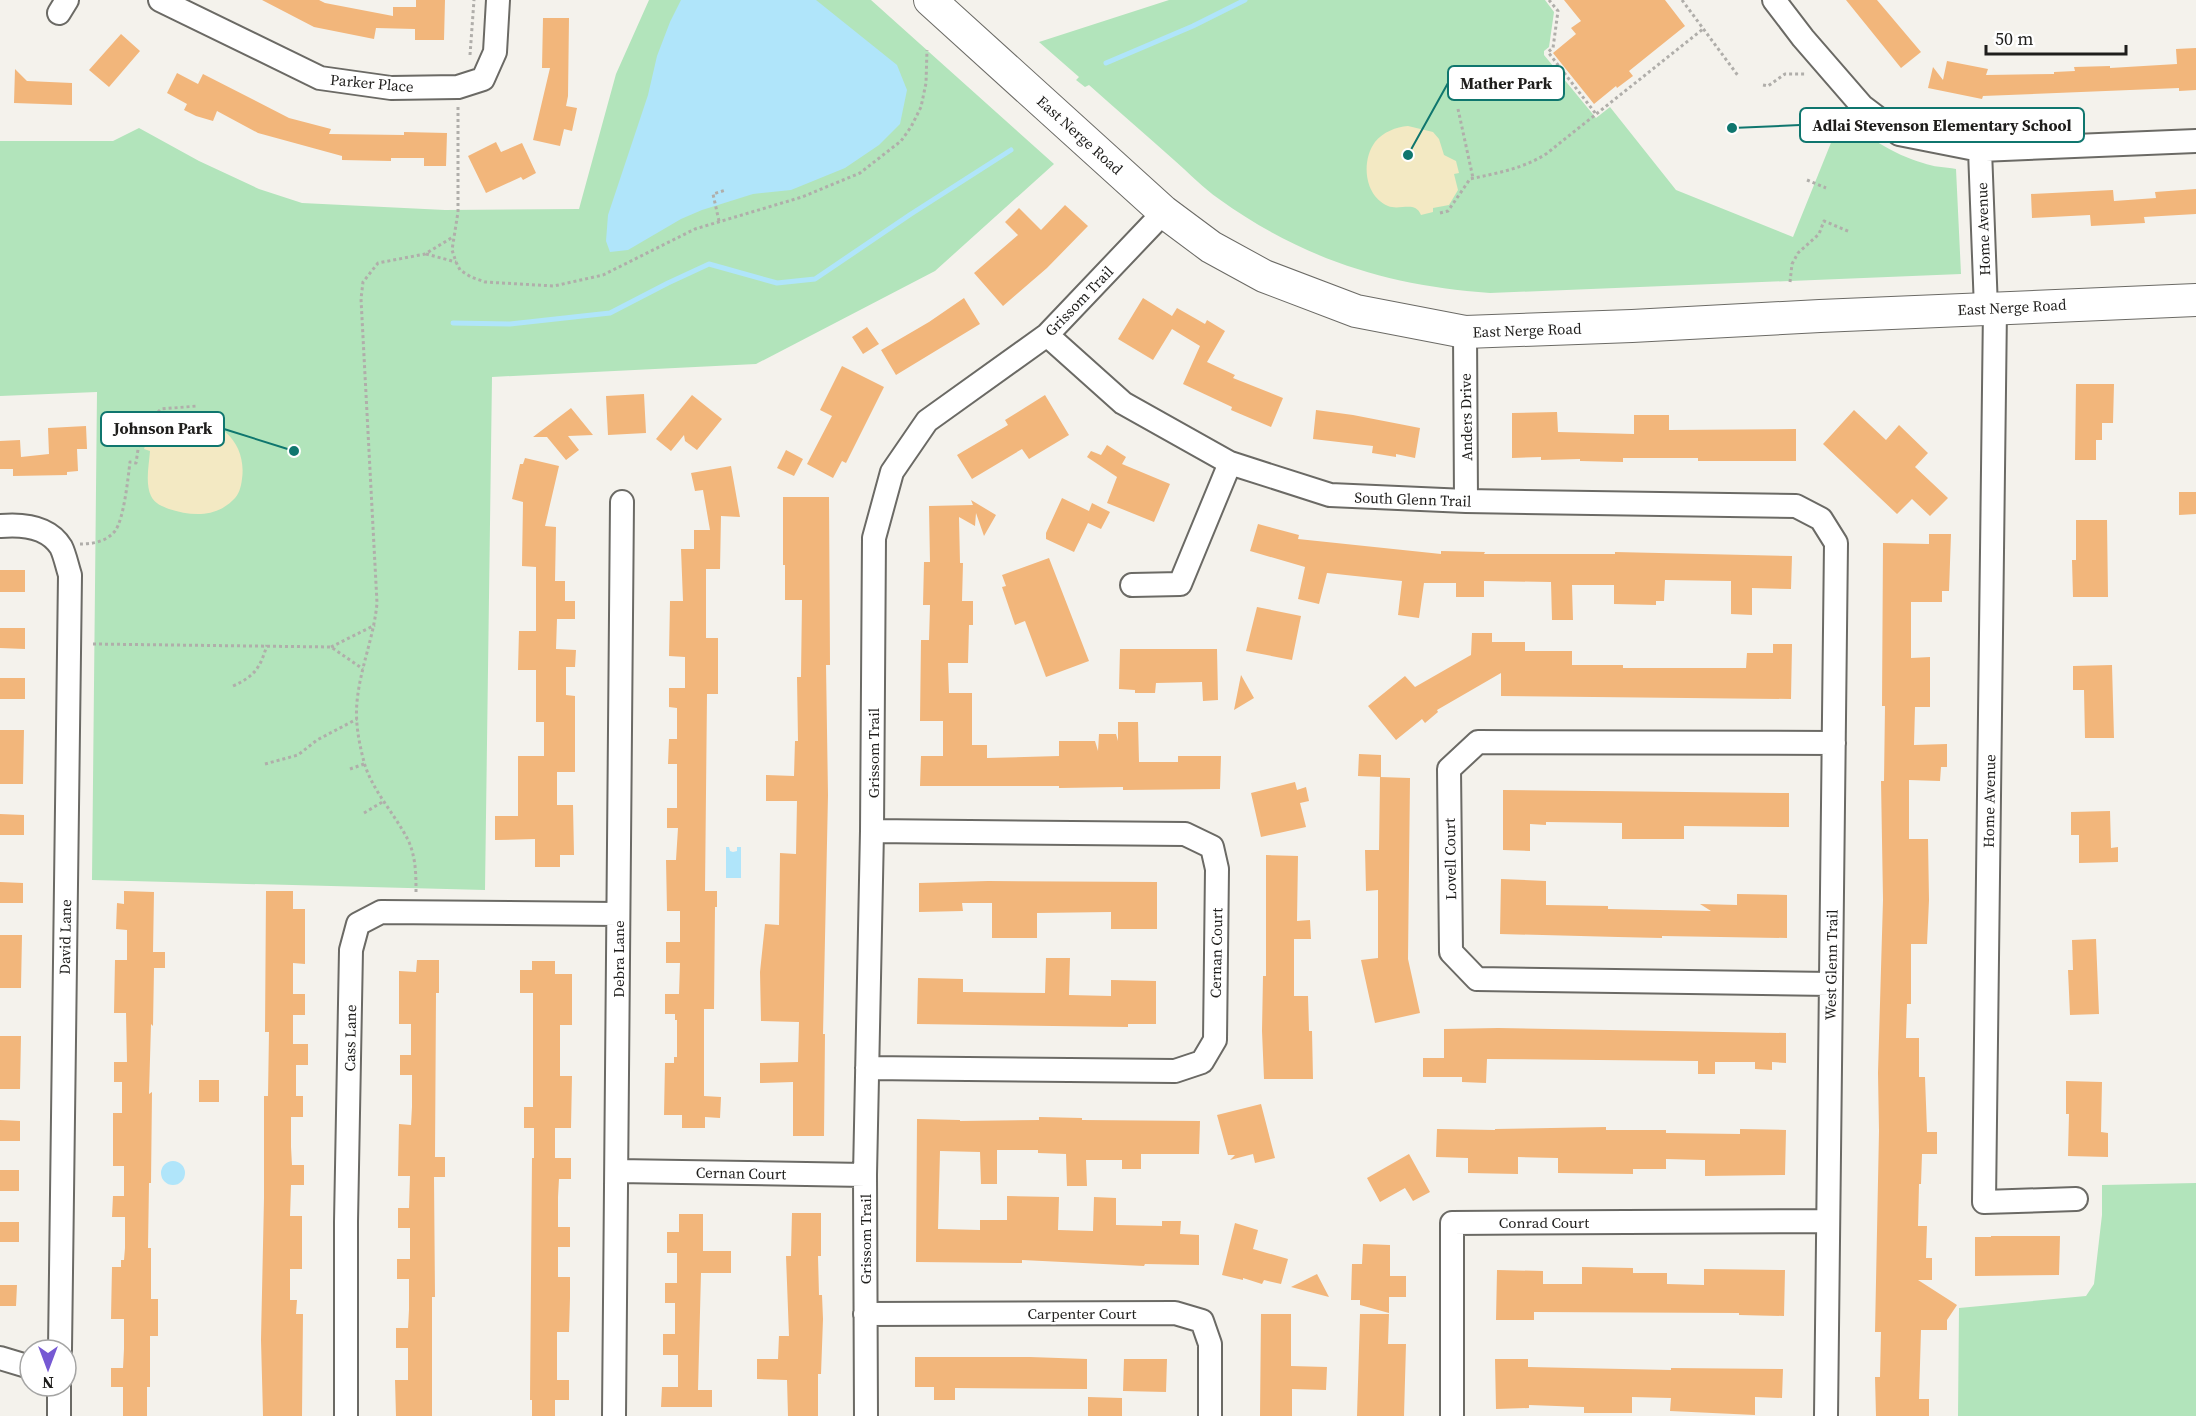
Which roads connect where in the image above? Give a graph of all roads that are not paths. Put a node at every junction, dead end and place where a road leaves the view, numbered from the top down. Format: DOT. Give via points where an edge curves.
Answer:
graph roads {
  1 [pos="160,0"];
  2 [pos="498,0"];
  3 [pos="930,0"];
  4 [pos="1774,0"];
  5 [pos="2196,141"];
  6 [pos="1980,150"];
  7 [pos="1164,212"];
  8 [pos="2196,300"];
  9 [pos="1990,308"];
  10 [pos="1465,332"];
  11 [pos="1047,335"];
  12 [pos="1230,463"];
  13 [pos="1467,501"];
  14 [pos="622,502"];
  15 [pos="1821,519"];
  16 [pos="0,525"];
  17 [pos="1132,585"];
  18 [pos="1834,743"];
  19 [pos="872,831"];
  20 [pos="618,914"];
  21 [pos="1831,984"];
  22 [pos="867,1068"];
  23 [pos="617,1171"];
  24 [pos="865,1175"];
  25 [pos="2076,1199"];
  26 [pos="1828,1221"];
  27 [pos="865,1314"];
  28 [pos="60,1338"];
  29 [pos="0,1358"];
  30 [pos="18,1363"];
  31 [pos="59,1398"];
  32 [pos="59,1416"];
  33 [pos="346,1416"];
  34 [pos="614,1416"];
  35 [pos="866,1416"];
  36 [pos="1210,1416"];
  37 [pos="1452,1416"];
  38 [pos="1826,1416"];
  1 -- 2 [label="street, Parker Place" via="320,78 392,87 458,87 483,80 495,52"];
  3 -- 7 [label="main road, East Nerge Road"];
  4 -- 6 [label="street" via="1862,106 1899,134"];
  5 -- 6 [label="street"];
  6 -- 9 [label="street, Home Avenue"];
  7 -- 10 [label="main road, East Nerge Road" via="1264,276 1356,311"];
  7 -- 11 [label="street, Grissom Trail"];
  8 -- 9 [label="main road, East Nerge Road"];
  9 -- 10 [label="main road, East Nerge Road"];
  9 -- 25 [label="street, Home Avenue" via="1984,1202"];
  10 -- 13 [label="street, Anders Drive"];
  11 -- 12 [label="street, South Glenn Trail" via="1123,403"];
  11 -- 19 [label="street, Grissom Trail" via="927,421 892,472 874,538"];
  12 -- 13 [label="street, South Glenn Trail" via="1330,495"];
  12 -- 17 [label="street" via="1180,584"];
  13 -- 15 [label="street, South Glenn Trail" via="1796,506"];
  14 -- 20 [label="street, Debra Lane"];
  15 -- 18 [label="street, West Glenn Trail" via="1836,543"];
  16 -- 28 [label="street, David Lane" via="20,525 54,539 70,575"];
  18 -- 21 [label="street, West Glenn Trail"];
  18 -- 21 [label="street, Lovell Court" via="1478,742 1449,769 1451,952 1477,979"];
  19 -- 22 [label="street, Grissom Trail"];
  19 -- 22 [label="street, Cernan Court" via="1185,834 1212,848 1217,869 1215,1040 1203,1062 1175,1071"];
  20 -- 23 [label="street, Debra Lane"];
  20 -- 33 [label="street, Cass Lane" via="381,912 358,924 351,950"];
  21 -- 26 [label="street, West Glenn Trail"];
  22 -- 24 [label="street, Grissom Trail"];
  23 -- 24 [label="street, Cernan Court"];
  23 -- 34 [label="street, Debra Lane"];
  24 -- 27 [label="street, Grissom Trail"];
  26 -- 37 [label="street, Conrad Court" via="1452,1223"];
  26 -- 38 [label="street, West Glenn Trail"];
  27 -- 35 [label="street, Grissom Trail"];
  27 -- 36 [label="street, Carpenter Court" via="1175,1313 1202,1321 1210,1344"];
  29 -- 30 [label="street"];
  31 -- 32 [label="street"];
}
